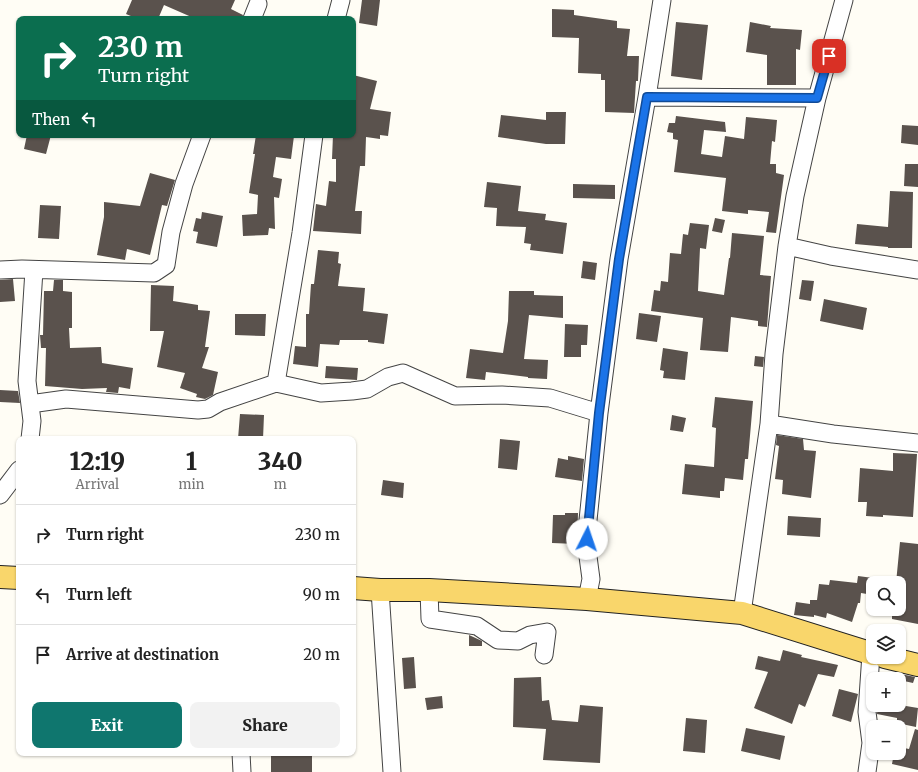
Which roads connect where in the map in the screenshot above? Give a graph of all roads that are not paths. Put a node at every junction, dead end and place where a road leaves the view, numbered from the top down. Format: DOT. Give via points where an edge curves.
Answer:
graph roads {
  1 [pos="341,0"];
  2 [pos="662,0"];
  3 [pos="844,0"];
  4 [pos="337,16"];
  5 [pos="647,97"];
  6 [pos="817,98"];
  7 [pos="201,138"];
  8 [pos="314,138"];
  9 [pos="787,246"];
  10 [pos="0,270"];
  11 [pos="34,270"];
  12 [pos="918,270"];
  13 [pos="276,383"];
  14 [pos="30,404"];
  15 [pos="599,413"];
  16 [pos="769,424"];
  17 [pos="30,436"];
  18 [pos="918,443"];
  19 [pos="16,474"];
  20 [pos="0,495"];
  21 [pos="0,577"];
  22 [pos="16,578"];
  23 [pos="356,588"];
  24 [pos="380,590"];
  25 [pos="429,590"];
  26 [pos="587,599"];
  27 [pos="742,613"];
  28 [pos="866,652"];
  29 [pos="544,655"];
  30 [pos="906,662"];
  31 [pos="875,664"];
  32 [pos="918,665"];
  33 [pos="241,756"];
  34 [pos="242,772"];
  35 [pos="392,772"];
  36 [pos="867,772"];
  1 -- 4 [label="street"];
  2 -- 5 [label="street"];
  3 -- 6 [label="street"];
  5 -- 6 [label="street"];
  5 -- 15 [label="street" via="619,259"];
  6 -- 9 [label="street" via="795,196"];
  7 -- 11 [label="street" via="184,184 171,232 166,265 154,273"];
  8 -- 13 [label="street" via="301,234"];
  9 -- 12 [label="street"];
  9 -- 16 [label="street" via="774,354"];
  10 -- 11 [label="street"];
  11 -- 14 [label="street" via="27,381"];
  13 -- 14 [label="street" via="220,402 208,409 198,410 66,399"];
  13 -- 15 [label="street" via="321,393 352,391 403,374 455,396 550,398"];
  14 -- 17 [label="street"];
  15 -- 26 [label="street" via="587,530 591,579"];
  16 -- 18 [label="street"];
  16 -- 27 [label="street"];
  19 -- 20 [label="street"];
  21 -- 22 [label="main road"];
  23 -- 24 [label="main road"];
  24 -- 25 [label="main road"];
  24 -- 35 [label="street"];
  25 -- 26 [label="main road"];
  25 -- 29 [label="street" via="430,619 477,626 498,640 518,640 547,632"];
  26 -- 27 [label="main road"];
  27 -- 28 [label="main road"];
  30 -- 32 [label="main road"];
  31 -- 36 [label="street" via="867,712 871,743"];
  33 -- 34 [label="street"];
}
